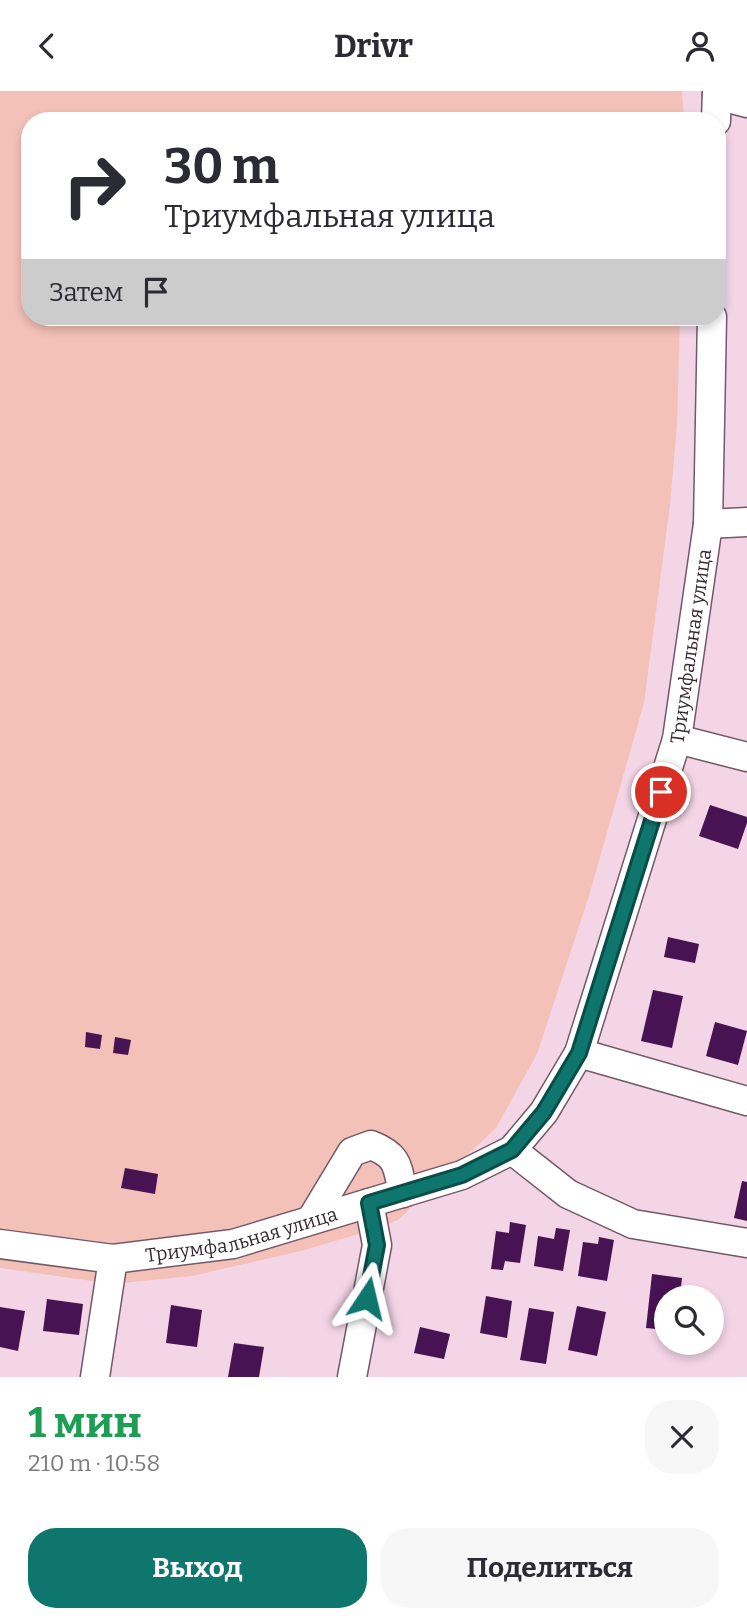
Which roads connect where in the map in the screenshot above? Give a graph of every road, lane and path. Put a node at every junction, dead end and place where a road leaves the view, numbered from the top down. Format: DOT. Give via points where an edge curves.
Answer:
graph roads {
  1 [pos="717,102"];
  2 [pos="747,103"];
  3 [pos="712,326"];
  4 [pos="747,522"];
  5 [pos="708,524"];
  6 [pos="677,739"];
  7 [pos="747,757"];
  8 [pos="579,1053"];
  9 [pos="747,1101"];
  10 [pos="512,1150"];
  11 [pos="403,1193"];
  12 [pos="369,1203"];
  13 [pos="311,1220"];
  14 [pos="747,1243"];
  15 [pos="0,1244"];
  16 [pos="113,1259"];
  17 [pos="96,1377"];
  18 [pos="352,1377"];
  1 -- 2 [label="street"];
  3 -- 5 [label="street, Триумфальная улица"];
  4 -- 5 [label="street"];
  5 -- 6 [label="street, Триумфальная улица"];
  6 -- 7 [label="street"];
  6 -- 8 [label="street, Триумфальная улица"];
  8 -- 9 [label="street"];
  8 -- 10 [label="street, Триумфальная улица" via="544,1112"];
  10 -- 11 [label="street, Триумфальная улица" via="462,1175"];
  10 -- 14 [label="street" via="568,1194 633,1224"];
  11 -- 12 [label="street, Триумфальная улица"];
  11 -- 13 [label="street" via="396,1163 371,1145 352,1152"];
  12 -- 13 [label="street, Триумфальная улица"];
  12 -- 18 [label="street" via="377,1245"];
  13 -- 16 [label="street, Триумфальная улица" via="233,1244"];
  15 -- 16 [label="street, Триумфальная улица"];
  16 -- 17 [label="street"];
}
